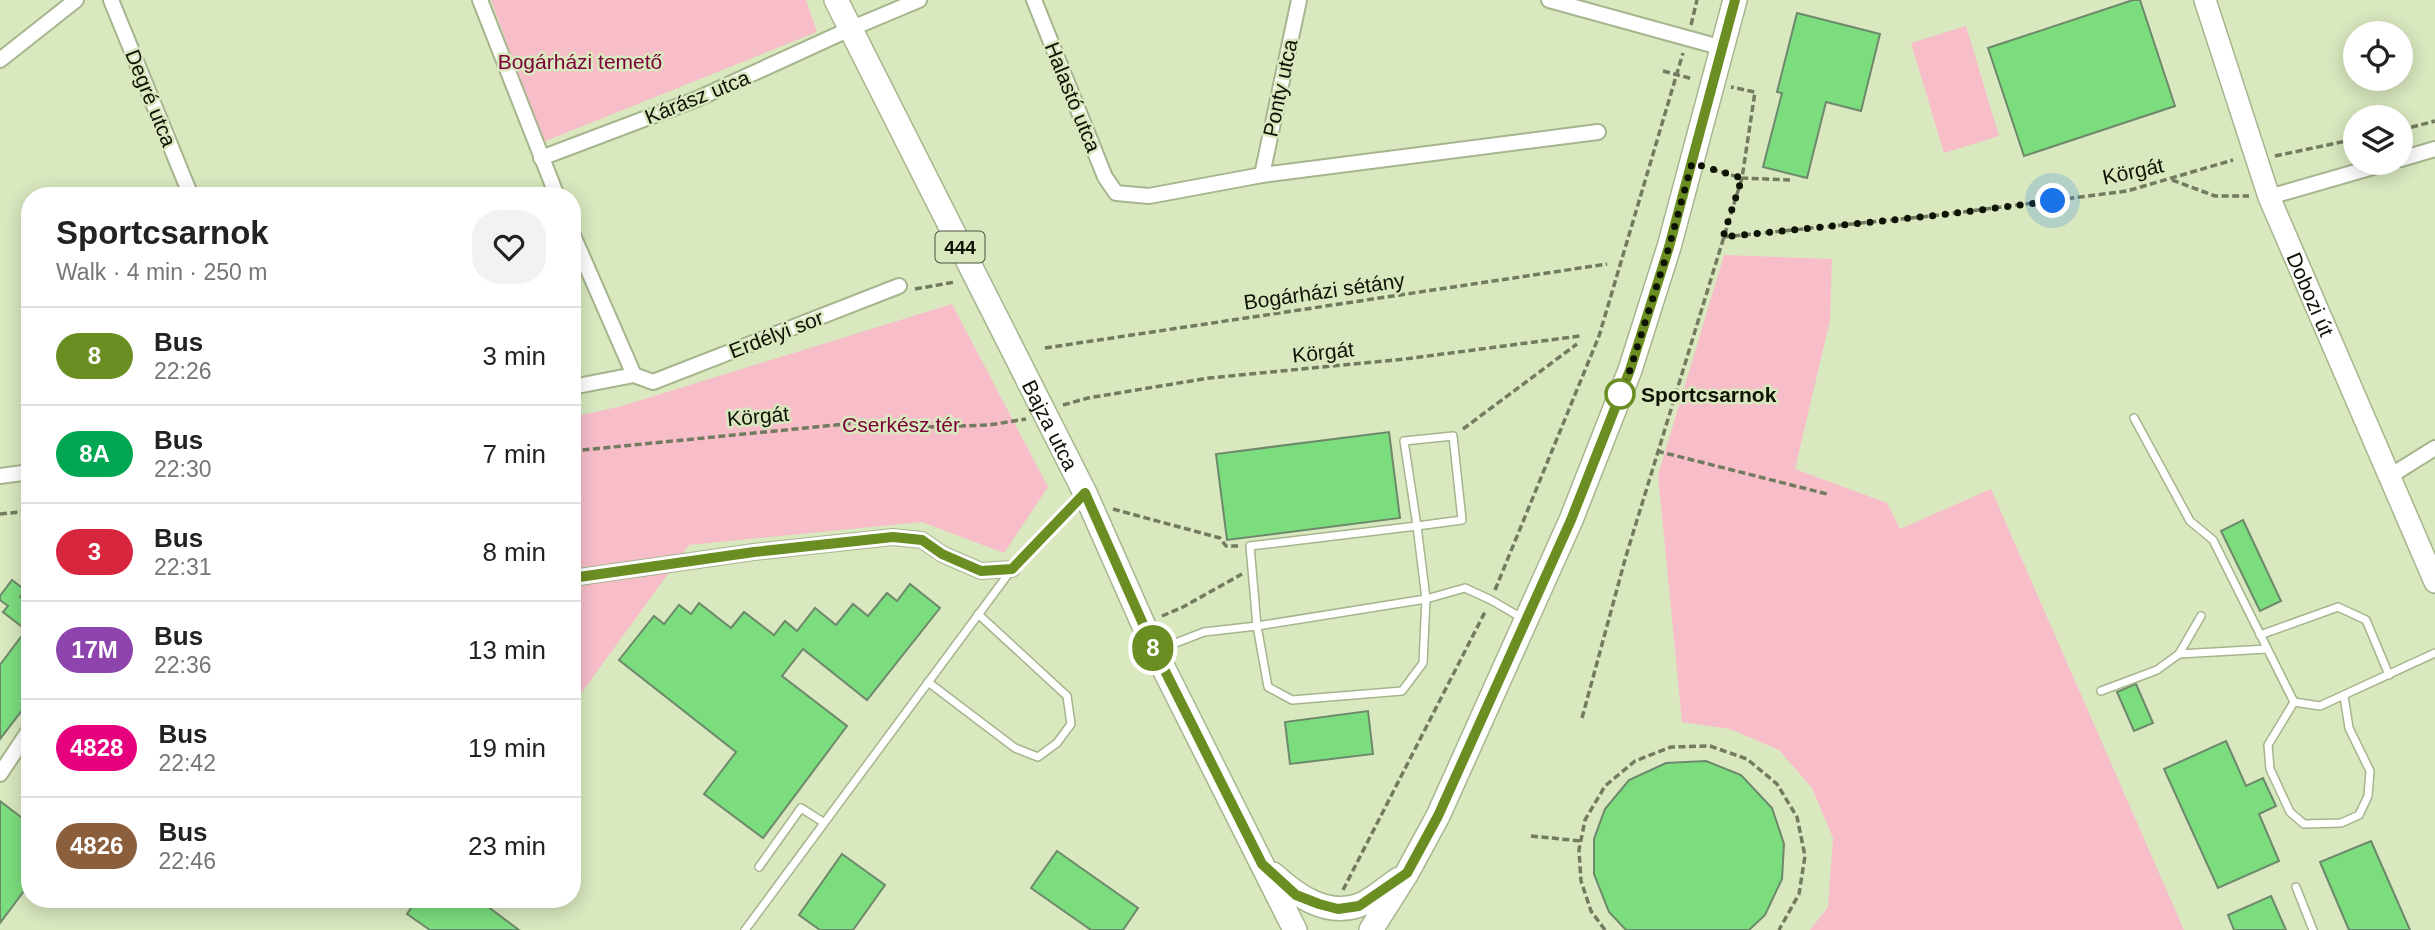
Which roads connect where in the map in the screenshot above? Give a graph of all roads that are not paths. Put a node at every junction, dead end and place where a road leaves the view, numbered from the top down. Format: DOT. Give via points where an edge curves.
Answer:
graph roads {
  1 [pos="76,0"];
  2 [pos="111,0"];
  3 [pos="480,0"];
  4 [pos="836,0"];
  5 [pos="919,0"];
  6 [pos="1034,0"];
  7 [pos="1299,0"];
  8 [pos="1549,0"];
  9 [pos="1735,0"];
  10 [pos="2205,0"];
  11 [pos="850,29"];
  12 [pos="1723,48"];
  13 [pos="0,60"];
  14 [pos="1598,132"];
  15 [pos="2435,149"];
  16 [pos="2413,155"];
  17 [pos="541,158"];
  18 [pos="1262,175"];
  19 [pos="2345,175"];
  20 [pos="187,187"];
  21 [pos="553,187"];
  22 [pos="2269,197"];
  23 [pos="581,254"];
  24 [pos="899,286"];
  25 [pos="634,375"];
  26 [pos="581,385"];
  27 [pos="2134,418"];
  28 [pos="2435,449"];
  29 [pos="21,473"];
  30 [pos="0,476"];
  31 [pos="2390,476"];
  32 [pos="1087,498"];
  33 [pos="1417,526"];
  34 [pos="1012,569"];
  35 [pos="581,577"];
  36 [pos="2435,582"];
  37 [pos="1426,599"];
  38 [pos="978,614"];
  39 [pos="2201,616"];
  40 [pos="1525,620"];
  41 [pos="1257,626"];
  42 [pos="2260,635"];
  43 [pos="2267,649"];
  44 [pos="1155,651"];
  45 [pos="2435,653"];
  46 [pos="2179,654"];
  47 [pos="2389,675"];
  48 [pos="928,682"];
  49 [pos="2101,691"];
  50 [pos="2344,696"];
  51 [pos="2294,702"];
  52 [pos="21,742"];
  53 [pos="0,774"];
  54 [pos="823,821"];
  55 [pos="1262,864"];
  56 [pos="758,867"];
  57 [pos="1407,873"];
  58 [pos="2296,887"];
  59 [pos="1387,904"];
  60 [pos="745,930"];
  61 [pos="1282,930"];
  62 [pos="1295,930"];
  63 [pos="1371,930"];
  64 [pos="1384,930"];
  65 [pos="2313,930"];
  1 -- 13 [label="street"];
  2 -- 20 [label="street, Degré utca"];
  3 -- 17 [label="street"];
  4 -- 11 [label="main road, Bajza utca / 444"];
  5 -- 11 [label="street, Kárász utca"];
  6 -- 18 [label="street, Halastó utca" via="1105,177 1116,193 1149,195"];
  7 -- 18 [label="street, Ponty utca"];
  8 -- 12 [label="street"];
  9 -- 12 [label="main road"];
  10 -- 22 [label="main road, Dobozi út"];
  11 -- 17 [label="street, Kárász utca" via="697,99"];
  11 -- 32 [label="main road, Bajza utca / 444"];
  12 -- 40 [label="main road" via="1630,370 1571,520"];
  14 -- 18 [label="street"];
  15 -- 16 [label="street"];
  17 -- 21 [label="street"];
  19 -- 22 [label="street"];
  22 -- 31 [label="main road, Dobozi út"];
  23 -- 25 [label="street"];
  24 -- 25 [label="street, Erdélyi sor" via="653,382"];
  25 -- 26 [label="street"];
  27 -- 42 [label="lane" via="2190,521 2213,540"];
  28 -- 31 [label="street"];
  29 -- 30 [label="street"];
  31 -- 36 [label="main road, Dobozi út"];
  32 -- 34 [label="lane"];
  32 -- 44 [label="main road, Bajza utca / 444"];
  33 -- 33 [label="lane" via="1462,520 1453,436 1404,441"];
  33 -- 37 [label="lane"];
  33 -- 41 [label="lane" via="1250,546"];
  34 -- 35 [label="street" via="981,571 922,540 893,537"];
  34 -- 38 [label="lane"];
  37 -- 40 [label="lane" via="1465,589"];
  37 -- 41 [label="lane"];
  37 -- 41 [label="lane" via="1423,663 1402,691 1292,699 1268,687"];
  38 -- 48 [label="lane"];
  38 -- 48 [label="lane" via="1068,696 1071,724 1057,743 1038,757 1015,748"];
  39 -- 46 [label="lane"];
  40 -- 57 [label="main road" via="1438,816"];
  41 -- 44 [label="lane" via="1204,632"];
  42 -- 43 [label="lane"];
  42 -- 47 [label="lane" via="2338,607 2366,620"];
  43 -- 46 [label="lane"];
  43 -- 51 [label="lane"];
  44 -- 55 [label="main road, Bajza utca / 444"];
  45 -- 47 [label="lane"];
  46 -- 49 [label="lane" via="2157,670"];
  47 -- 50 [label="lane"];
  48 -- 54 [label="lane"];
  50 -- 51 [label="lane" via="2320,706"];
  50 -- 51 [label="lane" via="2349,728 2370,771 2368,796 2359,815 2341,823 2304,824 2290,812 2270,769 2268,745"];
  52 -- 53 [label="street"];
  54 -- 56 [label="lane" via="801,808"];
  54 -- 60 [label="lane"];
  55 -- 57 [label="main road" via="1296,895 1338,909 1359,906"];
  55 -- 61 [label="main road"];
  55 -- 62 [label="main road, Bajza utca / 444"];
  57 -- 59 [label="main road"];
  58 -- 65 [label="lane"];
  59 -- 63 [label="main road"];
  59 -- 64 [label="street"];
}
